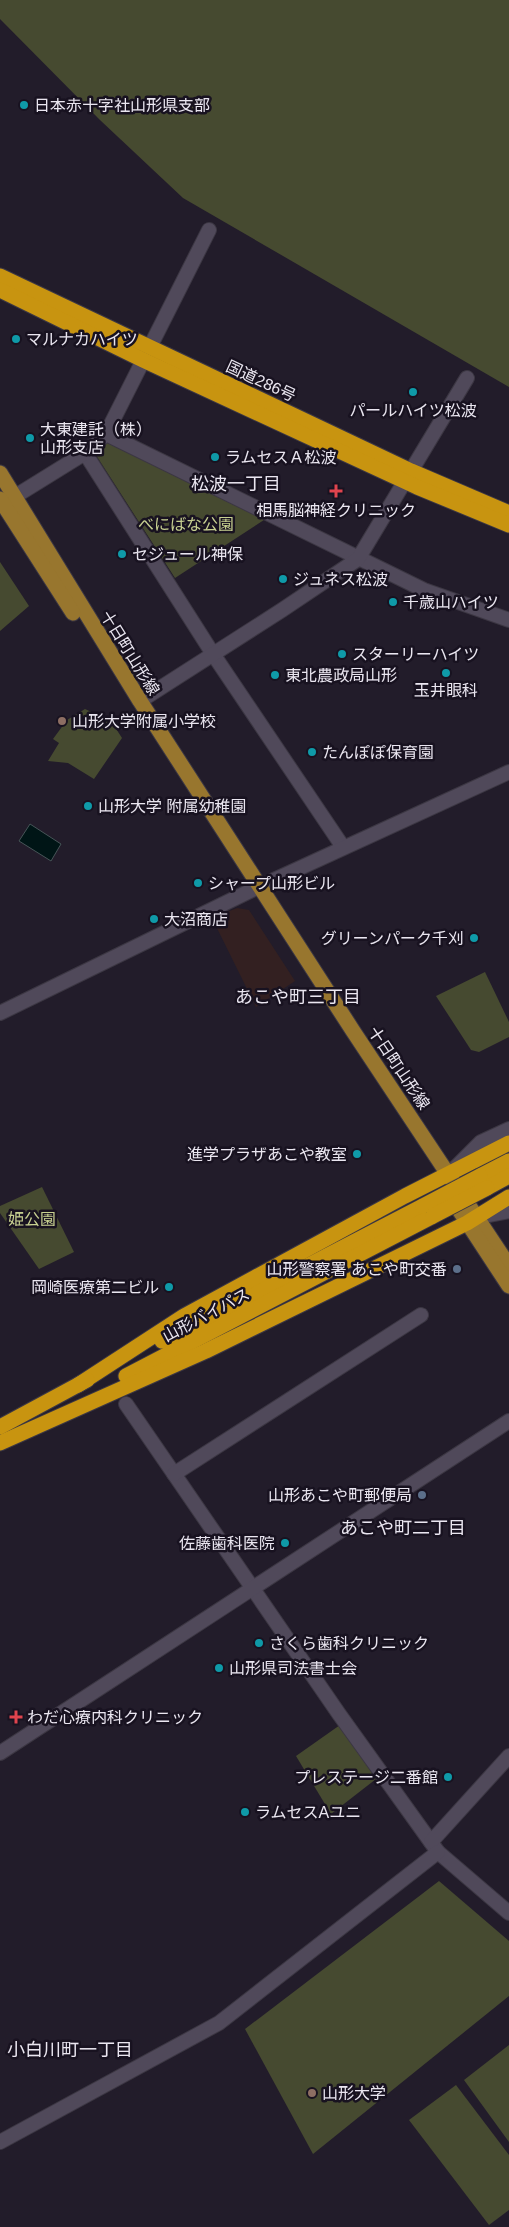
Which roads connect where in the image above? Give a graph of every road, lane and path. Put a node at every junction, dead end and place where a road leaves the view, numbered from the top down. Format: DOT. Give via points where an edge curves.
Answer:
graph roads {
  1 [pos="209,230"];
  2 [pos="0,276"];
  3 [pos="0,290"];
  4 [pos="146,353"];
  5 [pos="467,378"];
  6 [pos="106,434"];
  7 [pos="85,452"];
  8 [pos="0,473"];
  9 [pos="408,476"];
  10 [pos="7,498"];
  11 [pos="509,513"];
  12 [pos="509,525"];
  13 [pos="358,559"];
  14 [pos="509,620"];
  15 [pos="213,654"];
  16 [pos="140,702"];
  17 [pos="509,772"];
  18 [pos="343,847"];
  19 [pos="256,888"];
  20 [pos="0,1013"];
  21 [pos="509,1130"];
  22 [pos="509,1143"];
  23 [pos="509,1161"];
  24 [pos="509,1176"];
  25 [pos="444,1177"];
  26 [pos="483,1182"];
  27 [pos="509,1197"];
  28 [pos="428,1211"];
  29 [pos="509,1211"];
  30 [pos="473,1220"];
  31 [pos="509,1266"];
  32 [pos="509,1286"];
  33 [pos="421,1316"];
  34 [pos="78,1385"];
  35 [pos="126,1404"];
  36 [pos="509,1421"];
  37 [pos="0,1427"];
  38 [pos="0,1442"];
  39 [pos="174,1474"];
  40 [pos="253,1588"];
  41 [pos="0,1753"];
  42 [pos="509,1756"];
  43 [pos="435,1847"];
  44 [pos="509,1913"];
  45 [pos="0,2142"];
  1 -- 4 [label="street"];
  2 -- 4 [label="highway, 国道286号"];
  3 -- 4 [label="highway, 国道286号"];
  4 -- 6 [label="street"];
  4 -- 9 [label="highway, 国道286号"];
  5 -- 9 [label="street"];
  6 -- 7 [label="street"];
  6 -- 13 [label="street" via="279,517"];
  7 -- 10 [label="street"];
  7 -- 15 [label="street"];
  8 -- 10 [label="main road, 十日町山形線"];
  9 -- 11 [label="highway, 国道286号"];
  9 -- 12 [label="highway, 国道286号"];
  9 -- 13 [label="street"];
  10 -- 16 [label="main road, 十日町山形線"];
  10 -- 19 [label="main road, 十日町山形線"];
  13 -- 14 [label="street" via="424,590"];
  13 -- 15 [label="street"];
  15 -- 16 [label="street"];
  15 -- 18 [label="street"];
  16 -- 19 [label="main road, 十日町山形線"];
  17 -- 18 [label="street"];
  18 -- 19 [label="street"];
  19 -- 20 [label="street"];
  19 -- 25 [label="main road, 十日町山形線" via="344,1034 438,1173"];
  21 -- 25 [label="street" via="481,1142"];
  22 -- 25 [label="highway"];
  23 -- 26 [label="highway, 山形バイパス"];
  24 -- 26 [label="highway, 山形バイパス"];
  25 -- 30 [label="main road, 十日町山形線"];
  25 -- 34 [label="highway" via="184,1316"];
  26 -- 28 [label="highway, 山形バイパス, bridge"];
  27 -- 30 [label="highway"];
  28 -- 34 [label="highway, 山形バイパス"];
  28 -- 38 [label="highway, 山形バイパス"];
  29 -- 30 [label="street"];
  30 -- 31 [label="main road"];
  30 -- 32 [label="main road"];
  30 -- 38 [label="highway" via="206,1351"];
  33 -- 39 [label="street"];
  34 -- 37 [label="highway, 山形バイパス"];
  35 -- 39 [label="street"];
  36 -- 40 [label="street"];
  39 -- 40 [label="street"];
  40 -- 41 [label="street"];
  40 -- 43 [label="street" via="360,1745"];
  42 -- 43 [label="street"];
  43 -- 44 [label="street"];
  43 -- 45 [label="street" via="219,2023"];
}
